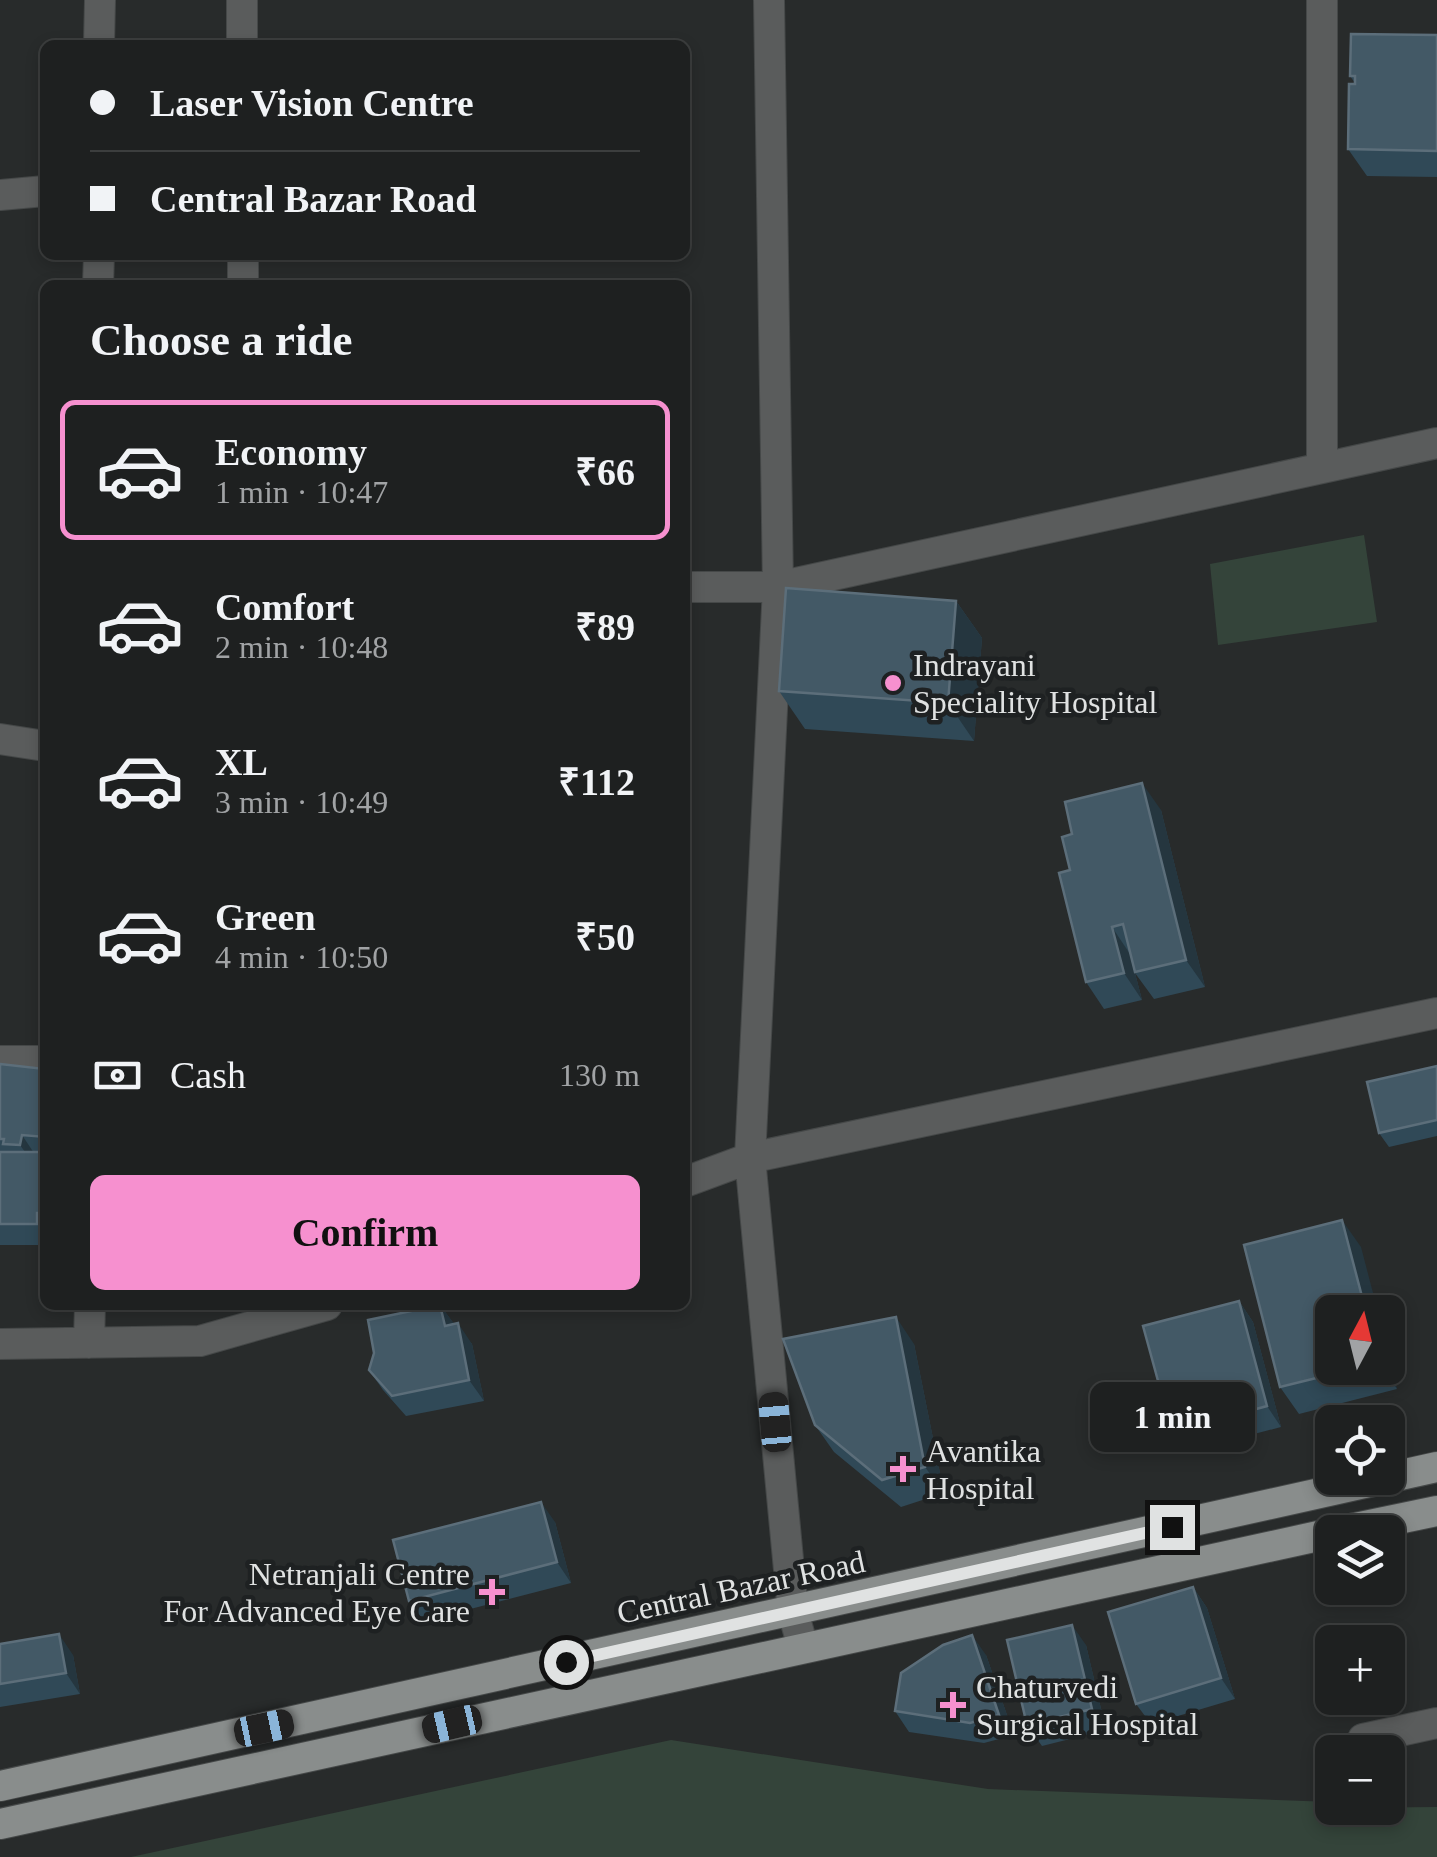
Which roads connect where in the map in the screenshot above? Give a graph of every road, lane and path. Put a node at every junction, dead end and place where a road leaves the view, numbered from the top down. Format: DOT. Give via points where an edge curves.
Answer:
graph roads {
  1 [pos="100,0"];
  2 [pos="242,0"];
  3 [pos="769,0"];
  4 [pos="1322,0"];
  5 [pos="100,40"];
  6 [pos="242,40"];
  7 [pos="40,192"];
  8 [pos="0,196"];
  9 [pos="1437,443"];
  10 [pos="1322,468"];
  11 [pos="690,587"];
  12 [pos="778,588"];
  13 [pos="0,739"];
  14 [pos="40,745"];
  15 [pos="1437,1013"];
  16 [pos="0,1061"];
  17 [pos="40,1061"];
  18 [pos="750,1158"];
  19 [pos="690,1180"];
  20 [pos="90,1310"];
  21 [pos="290,1310"];
  22 [pos="239,1317"];
  23 [pos="89,1342"];
  24 [pos="0,1344"];
  25 [pos="1437,1467"];
  26 [pos="1437,1511"];
  27 [pos="1405,1518"];
  28 [pos="1315,1537"];
  29 [pos="793,1612"];
  30 [pos="803,1647"];
  31 [pos="1437,1723"];
  32 [pos="1382,1735"];
  33 [pos="0,1786"];
  34 [pos="0,1824"];
  1 -- 5 [label="street"];
  2 -- 6 [label="street"];
  3 -- 12 [label="street"];
  4 -- 10 [label="street"];
  7 -- 8 [label="street"];
  9 -- 10 [label="street"];
  10 -- 12 [label="street"];
  11 -- 12 [label="street"];
  12 -- 18 [label="street"];
  13 -- 14 [label="street"];
  15 -- 18 [label="street"];
  16 -- 17 [label="street"];
  18 -- 19 [label="street"];
  18 -- 29 [label="street"];
  20 -- 23 [label="street"];
  21 -- 22 [label="street"];
  22 -- 23 [label="street" via="200,1341"];
  23 -- 24 [label="street"];
  25 -- 29 [label="main road, Central Bazar Road"];
  26 -- 27 [label="main road"];
  28 -- 30 [label="main road"];
  29 -- 30 [label="street"];
  29 -- 33 [label="main road, Central Bazar Road"];
  30 -- 34 [label="main road"];
  31 -- 32 [label="street"];
}
